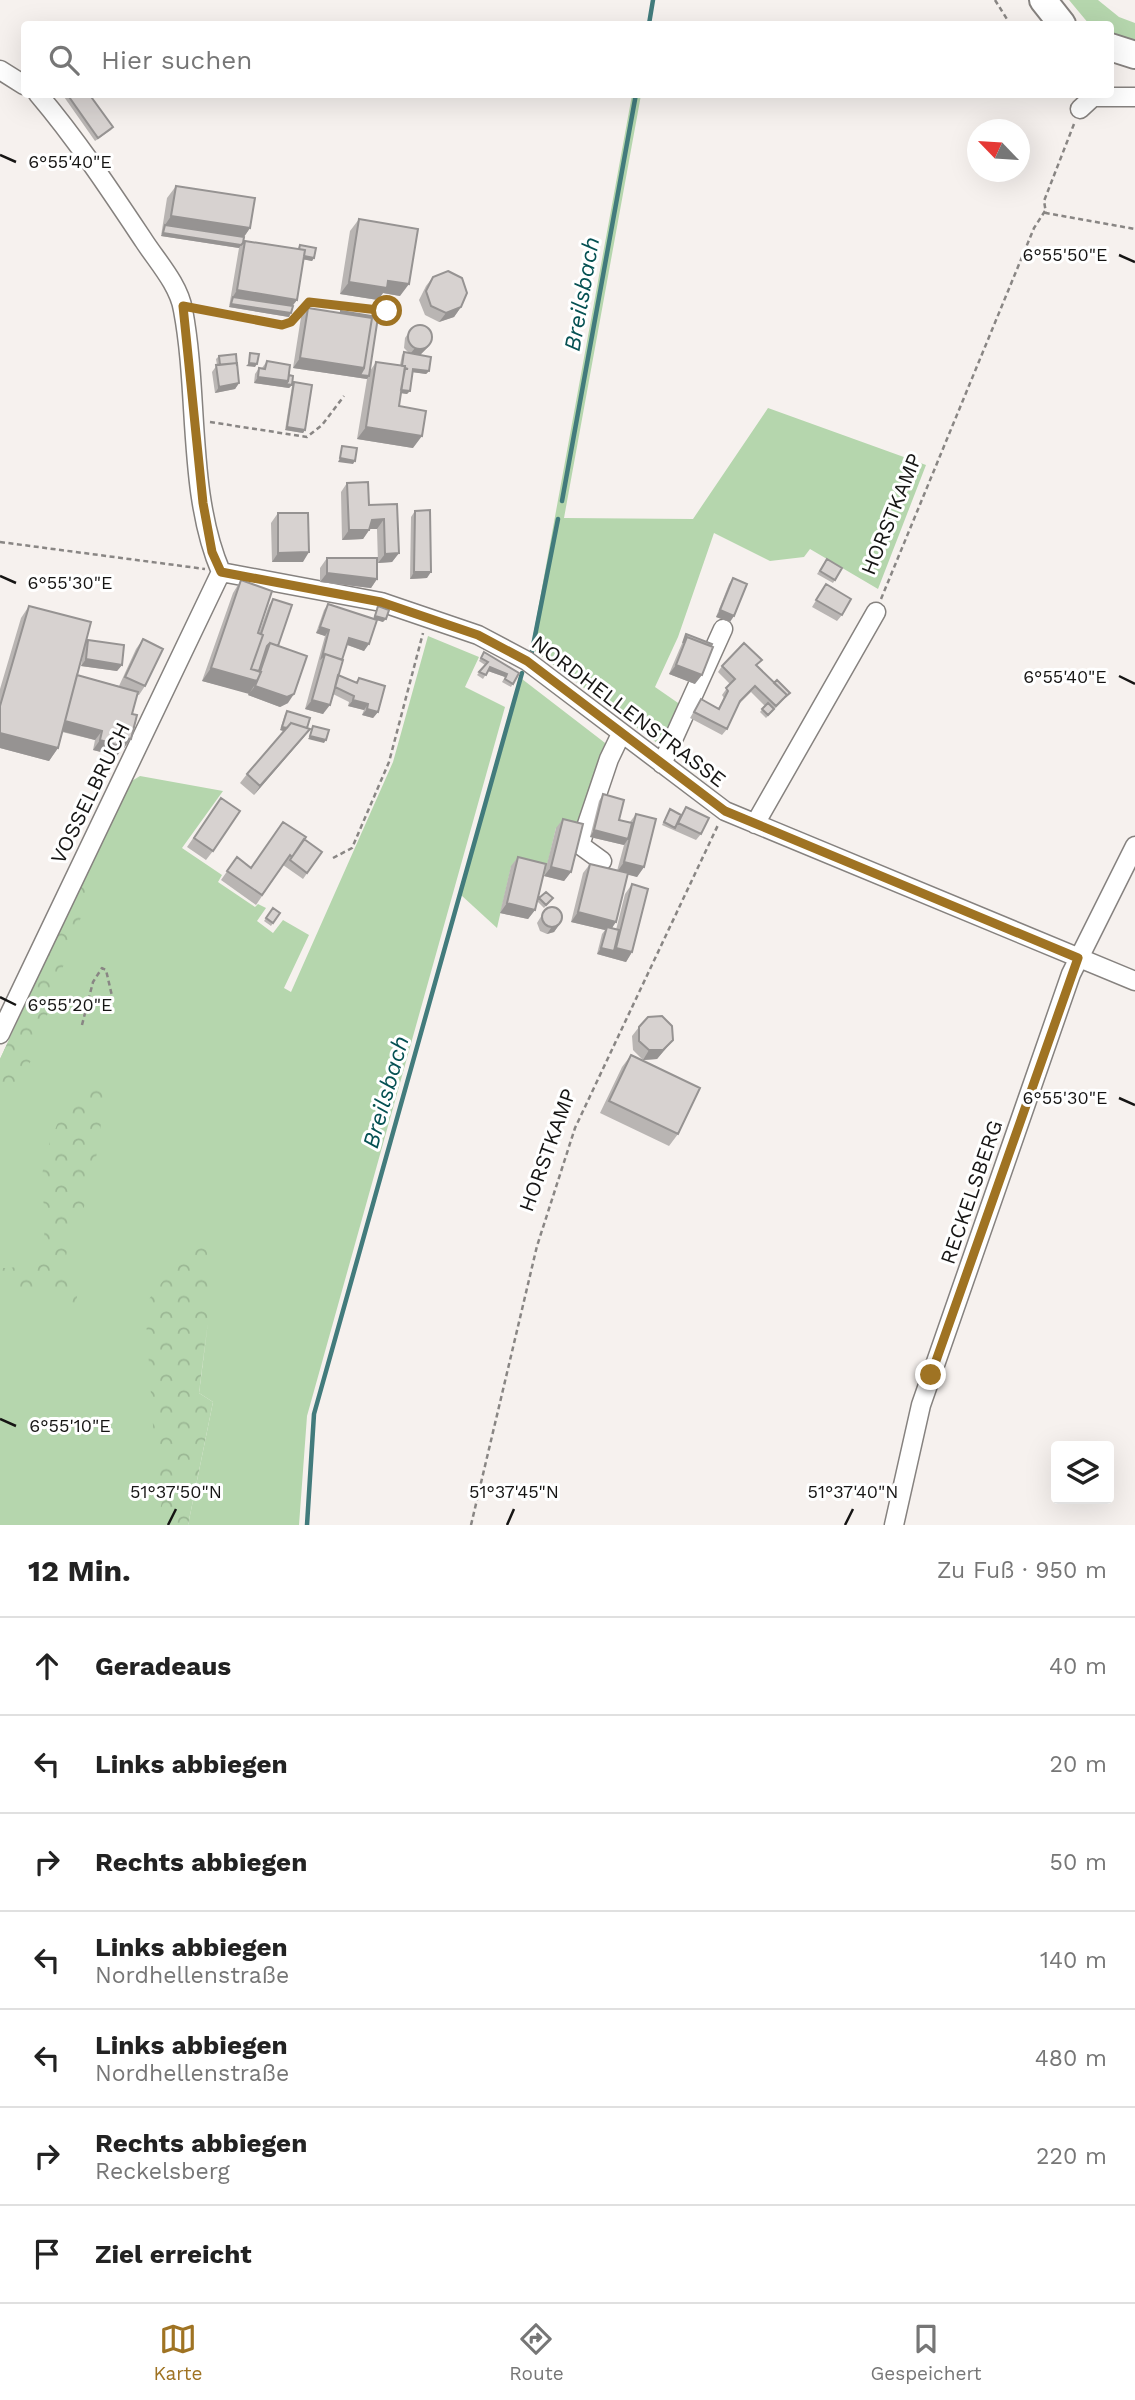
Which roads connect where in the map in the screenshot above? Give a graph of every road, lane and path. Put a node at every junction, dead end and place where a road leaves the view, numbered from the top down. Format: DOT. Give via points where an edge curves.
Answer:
graph roads {
  1 [pos="995,0"];
  2 [pos="1043,0"];
  3 [pos="1063,0"];
  4 [pos="1008,21"];
  5 [pos="1060,21"];
  6 [pos="1078,21"];
  7 [pos="1114,48"];
  8 [pos="1135,55"];
  9 [pos="1114,65"];
  10 [pos="1135,69"];
  11 [pos="0,70"];
  12 [pos="21,83"];
  13 [pos="1114,97"];
  14 [pos="1135,97"];
  15 [pos="41,98"];
  16 [pos="1092,98"];
  17 [pos="1080,109"];
  18 [pos="1045,211"];
  19 [pos="1135,229"];
  20 [pos="183,306"];
  21 [pos="387,311"];
  22 [pos="344,396"];
  23 [pos="196,422"];
  24 [pos="0,541"];
  25 [pos="221,572"];
  26 [pos="876,612"];
  27 [pos="427,617"];
  28 [pos="723,629"];
  29 [pos="621,734"];
  30 [pos="662,764"];
  31 [pos="725,811"];
  32 [pos="755,824"];
  33 [pos="1135,846"];
  34 [pos="333,858"];
  35 [pos="602,861"];
  36 [pos="1078,958"];
  37 [pos="1135,981"];
  38 [pos="112,996"];
  39 [pos="82,1025"];
  40 [pos="0,1034"];
  41 [pos="471,1525"];
  42 [pos="894,1525"];
  1 -- 4 [label="path"];
  2 -- 5 [label="highway"];
  3 -- 6 [label="highway"];
  7 -- 8 [label="highway"];
  9 -- 10 [label="highway"];
  11 -- 12 [label="street"];
  13 -- 14 [label="street"];
  15 -- 20 [label="street" via="70,132 166,273"];
  16 -- 17 [label="street"];
  17 -- 18 [label="path, HORSTKAMP" via="1044,201"];
  18 -- 19 [label="path"];
  18 -- 26 [label="path, HORSTKAMP" via="1034,228"];
  20 -- 21 [label="path" via="282,325 291,322 309,302"];
  20 -- 23 [label="street"];
  22 -- 23 [label="path" via="307,438 220,421"];
  23 -- 25 [label="street" via="206,524"];
  24 -- 25 [label="path"];
  25 -- 27 [label="street, NORDHELLENSTRASSE" via="381,602"];
  25 -- 40 [label="street, VOSSELBRUCH"];
  26 -- 32 [label="street"];
  27 -- 29 [label="street, NORDHELLENSTRASSE" via="478,635 527,661"];
  27 -- 34 [label="path" via="389,762 352,849"];
  28 -- 30 [label="street"];
  29 -- 30 [label="street, NORDHELLENSTRASSE"];
  29 -- 35 [label="street" via="580,845"];
  30 -- 31 [label="street, NORDHELLENSTRASSE"];
  31 -- 32 [label="street, NORDHELLENSTRASSE"];
  31 -- 41 [label="path, HORSTKAMP" via="575,1128 537,1246"];
  32 -- 36 [label="street, NORDHELLENSTRASSE"];
  33 -- 36 [label="street, RECKELSBERG"];
  36 -- 37 [label="street, NORDHELLENSTRASSE"];
  36 -- 42 [label="street, RECKELSBERG" via="920,1405"];
  38 -- 39 [label="path" via="102,968 93,982"];
}
